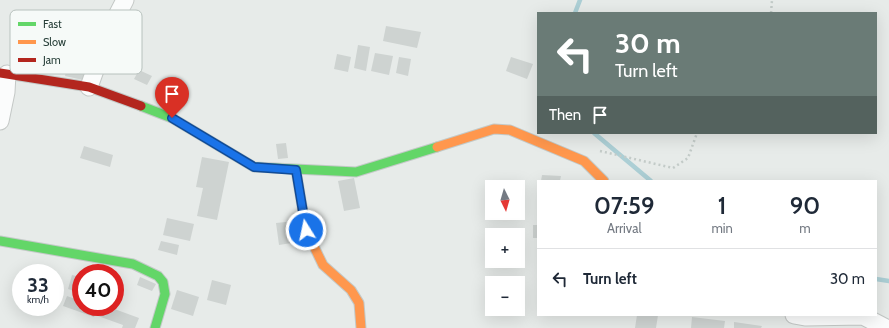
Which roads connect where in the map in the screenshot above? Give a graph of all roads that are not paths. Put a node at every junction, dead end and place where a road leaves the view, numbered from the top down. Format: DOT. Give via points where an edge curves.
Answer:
graph roads {
  1 [pos="124,0"];
  2 [pos="119,10"];
  3 [pos="3,74"];
  4 [pos="94,74"];
  5 [pos="89,87"];
  6 [pos="0,121"];
  7 [pos="296,170"];
  8 [pos="603,180"];
  9 [pos="0,241"];
  10 [pos="800,316"];
  11 [pos="863,316"];
  12 [pos="863,316"];
  13 [pos="155,328"];
  14 [pos="361,328"];
  15 [pos="886,328"];
  1 -- 2 [label="street"];
  3 -- 5 [label="street"];
  3 -- 6 [label="street" via="6,92"];
  4 -- 5 [label="street"];
  5 -- 7 [label="street" via="172,118 254,167"];
  7 -- 8 [label="street" via="356,172 494,129 510,130 584,161"];
  7 -- 14 [label="street" via="306,230 323,265 351,290 359,303"];
  9 -- 13 [label="street" via="133,264 158,276 163,282 165,294"];
  10 -- 11 [label="street"];
  12 -- 15 [label="street"];
}
